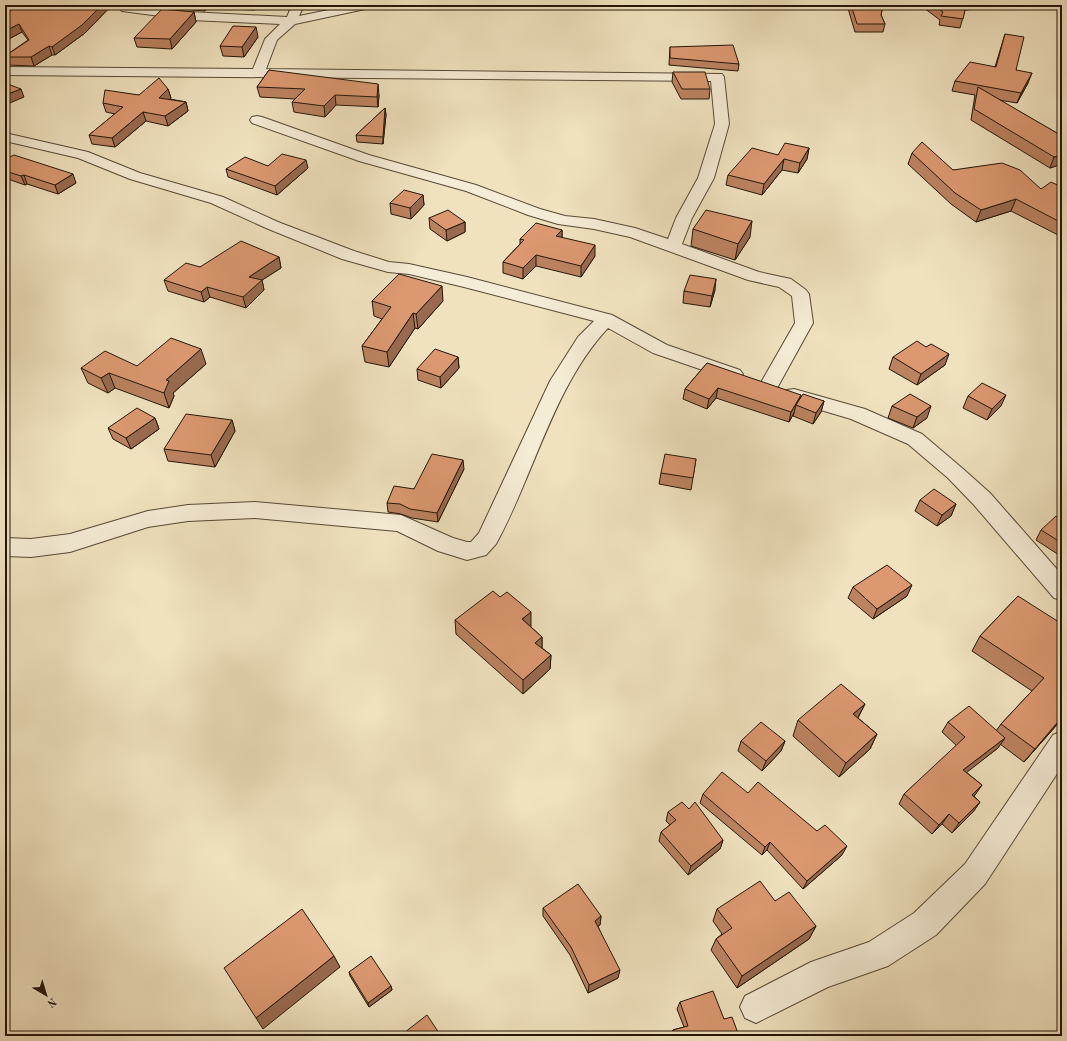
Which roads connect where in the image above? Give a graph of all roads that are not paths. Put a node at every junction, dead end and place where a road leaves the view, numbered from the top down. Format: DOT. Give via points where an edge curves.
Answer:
graph roads {
  1 [pos="298,5"];
  2 [pos="370,5"];
  3 [pos="126,9"];
  4 [pos="291,21"];
  5 [pos="5,72"];
  6 [pos="258,73"];
  7 [pos="258,120"];
  8 [pos="5,137"];
  9 [pos="673,246"];
  10 [pos="606,319"];
  11 [pos="769,386"];
  12 [pos="5,547"];
  13 [pos="1062,591"];
  14 [pos="1062,743"];
  15 [pos="756,1007"];
  1 -- 4 [label="street"];
  2 -- 4 [label="street"];
  3 -- 4 [label="street" via="190,16"];
  4 -- 6 [label="street" via="270,39"];
  5 -- 6 [label="street"];
  6 -- 9 [label="street" via="717,77 722,124 706,178 684,218"];
  7 -- 9 [label="street" via="364,158 471,188 534,212 564,221 594,224 628,232"];
  8 -- 10 [label="street" via="83,155 135,176 217,200 348,255 388,267 467,282"];
  9 -- 11 [label="street" via="734,269 785,283 800,294 804,323"];
  10 -- 11 [label="street" via="660,349"];
  10 -- 12 [label="street" via="585,341 560,381 488,538 478,549 467,551 446,545 401,523 255,510 188,513 148,519 70,543 31,548"];
  11 -- 13 [label="street" via="858,414 915,439 982,499"];
  14 -- 15 [label="street" via="975,874 925,924 877,955 822,973"];
}
